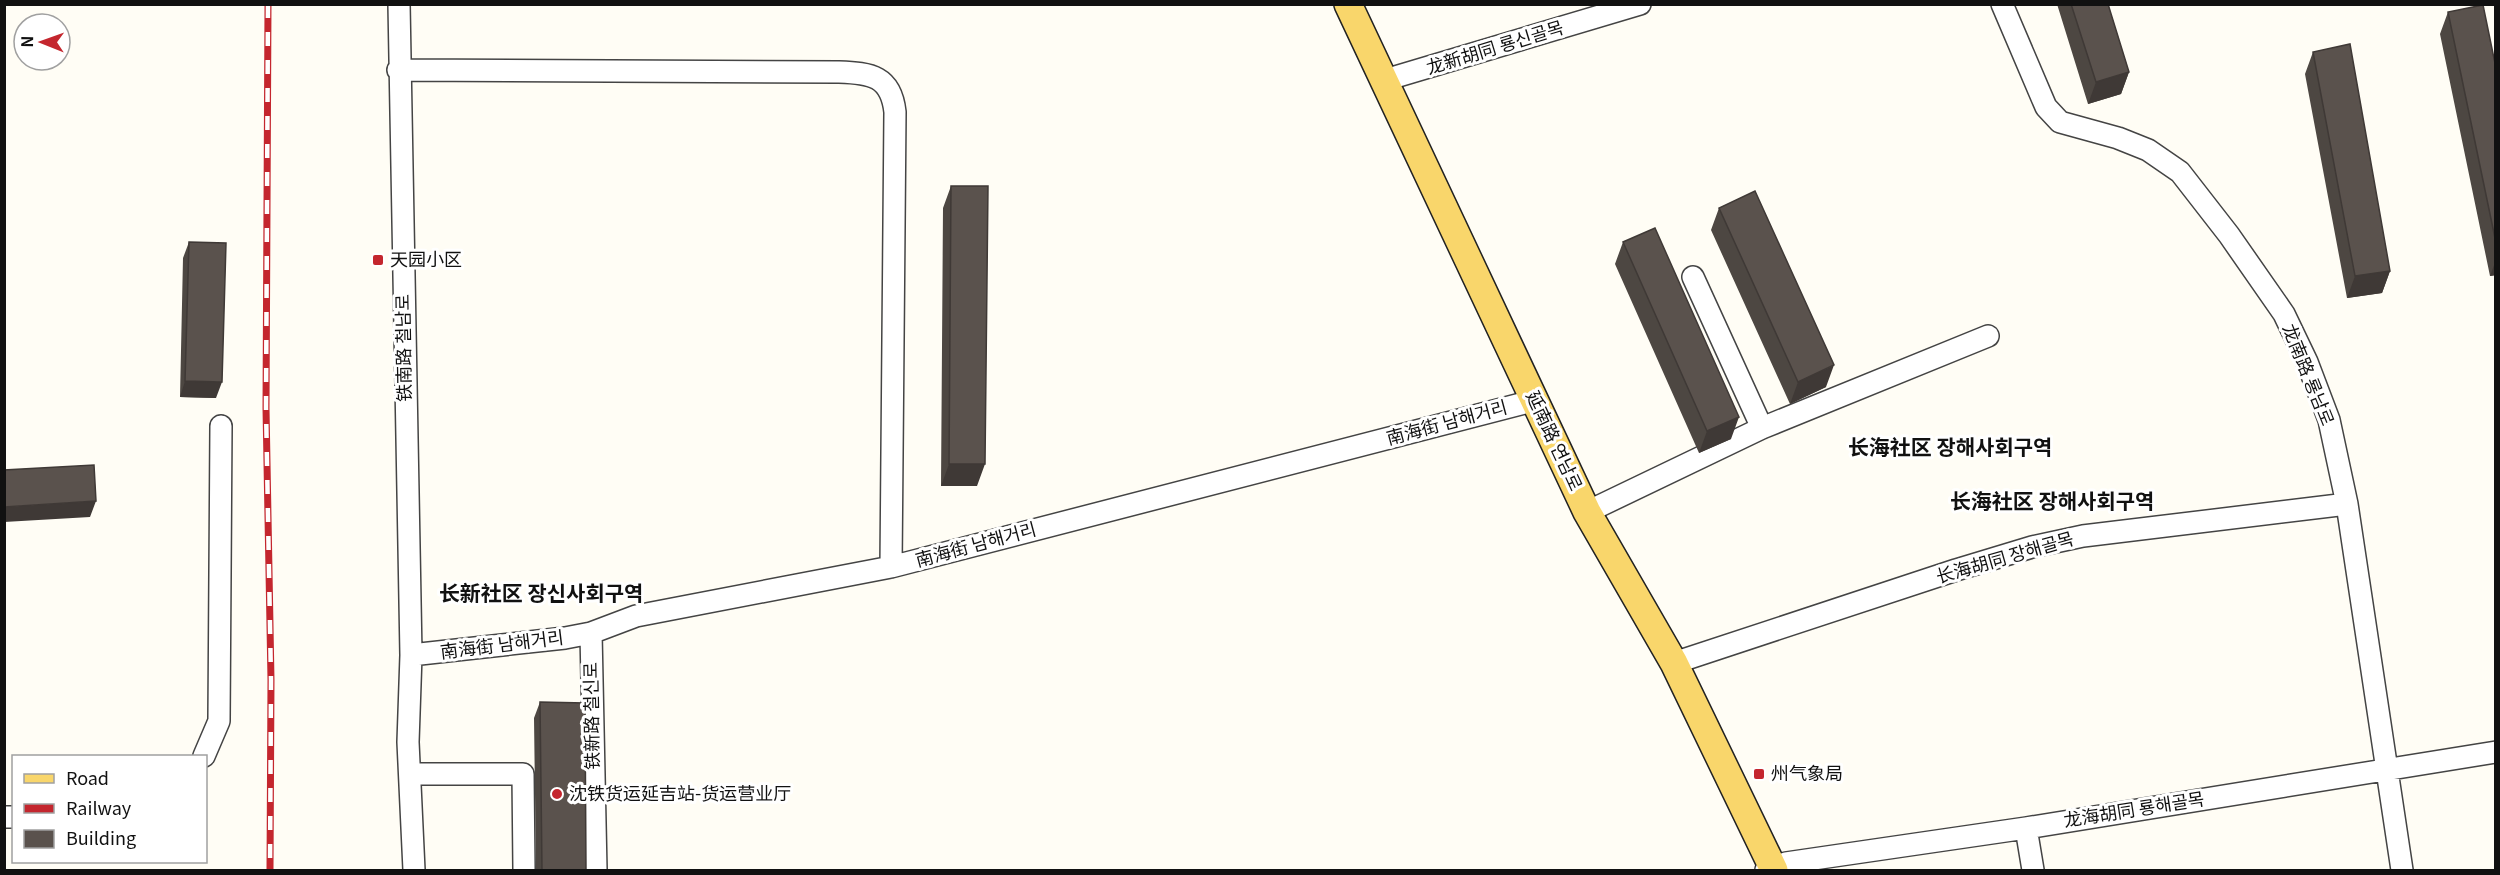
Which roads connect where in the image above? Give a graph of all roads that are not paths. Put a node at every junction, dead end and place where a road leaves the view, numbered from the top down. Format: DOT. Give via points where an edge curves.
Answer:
graph roads {
  1 [pos="399,4"];
  2 [pos="1348,4"];
  3 [pos="1640,4"];
  4 [pos="2002,4"];
  5 [pos="398,70"];
  6 [pos="1385,80"];
  7 [pos="1693,277"];
  8 [pos="1988,336"];
  9 [pos="1536,400"];
  10 [pos="221,426"];
  11 [pos="1762,428"];
  12 [pos="2347,504"];
  13 [pos="1587,512"];
  14 [pos="891,567"];
  15 [pos="591,633"];
  16 [pos="411,656"];
  17 [pos="1674,663"];
  18 [pos="2496,752"];
  19 [pos="204,755"];
  20 [pos="2388,769"];
  21 [pos="410,774"];
  22 [pos="2026,828"];
  23 [pos="1771,869"];
  24 [pos="414,870"];
  25 [pos="524,870"];
  26 [pos="596,870"];
  27 [pos="2033,870"];
  28 [pos="2402,870"];
  1 -- 5 [label="street, 铁南路 철남로"];
  2 -- 6 [label="main road, 延南路 연남로"];
  3 -- 6 [label="street, 龙新胡同 룡신골목"];
  4 -- 12 [label="street, 龙南路 룡남로" via="2046,108 2060,122 2148,150 2180,172 2284,314 2329,420"];
  5 -- 14 [label="street" via="839,72 875,76 887,87 895,112"];
  5 -- 16 [label="street, 铁南路 철남로"];
  6 -- 9 [label="main road, 延南路 연남로"];
  7 -- 11 [label="street"];
  8 -- 11 [label="street"];
  9 -- 13 [label="main road, 延南路 연남로"];
  9 -- 14 [label="street, 南海街 남해거리"];
  10 -- 19 [label="street" via="219,721"];
  11 -- 13 [label="street"];
  12 -- 17 [label="street, 长海胡同 장해골목" via="2083,536 2032,547"];
  12 -- 20 [label="street, 龙南路 룡남로"];
  13 -- 17 [label="main road, 延南路 연남로"];
  14 -- 15 [label="street, 南海街 남해거리" via="636,616"];
  15 -- 16 [label="street, 南海街 남해거리"];
  15 -- 26 [label="street, 铁新路 철신로"];
  16 -- 21 [label="street, 铁南路 철남로"];
  17 -- 23 [label="main road, 延南路 연남로"];
  18 -- 20 [label="street, 龙海胡同 룡해골목"];
  20 -- 22 [label="street, 龙海胡同 룡해골목"];
  20 -- 28 [label="street, 龙南路 룡남로"];
  21 -- 24 [label="street, 铁南路 철남로"];
  21 -- 25 [label="street" via="523,774"];
  22 -- 23 [label="street, 龙海胡同 룡해골목"];
  22 -- 27 [label="street"];
}
